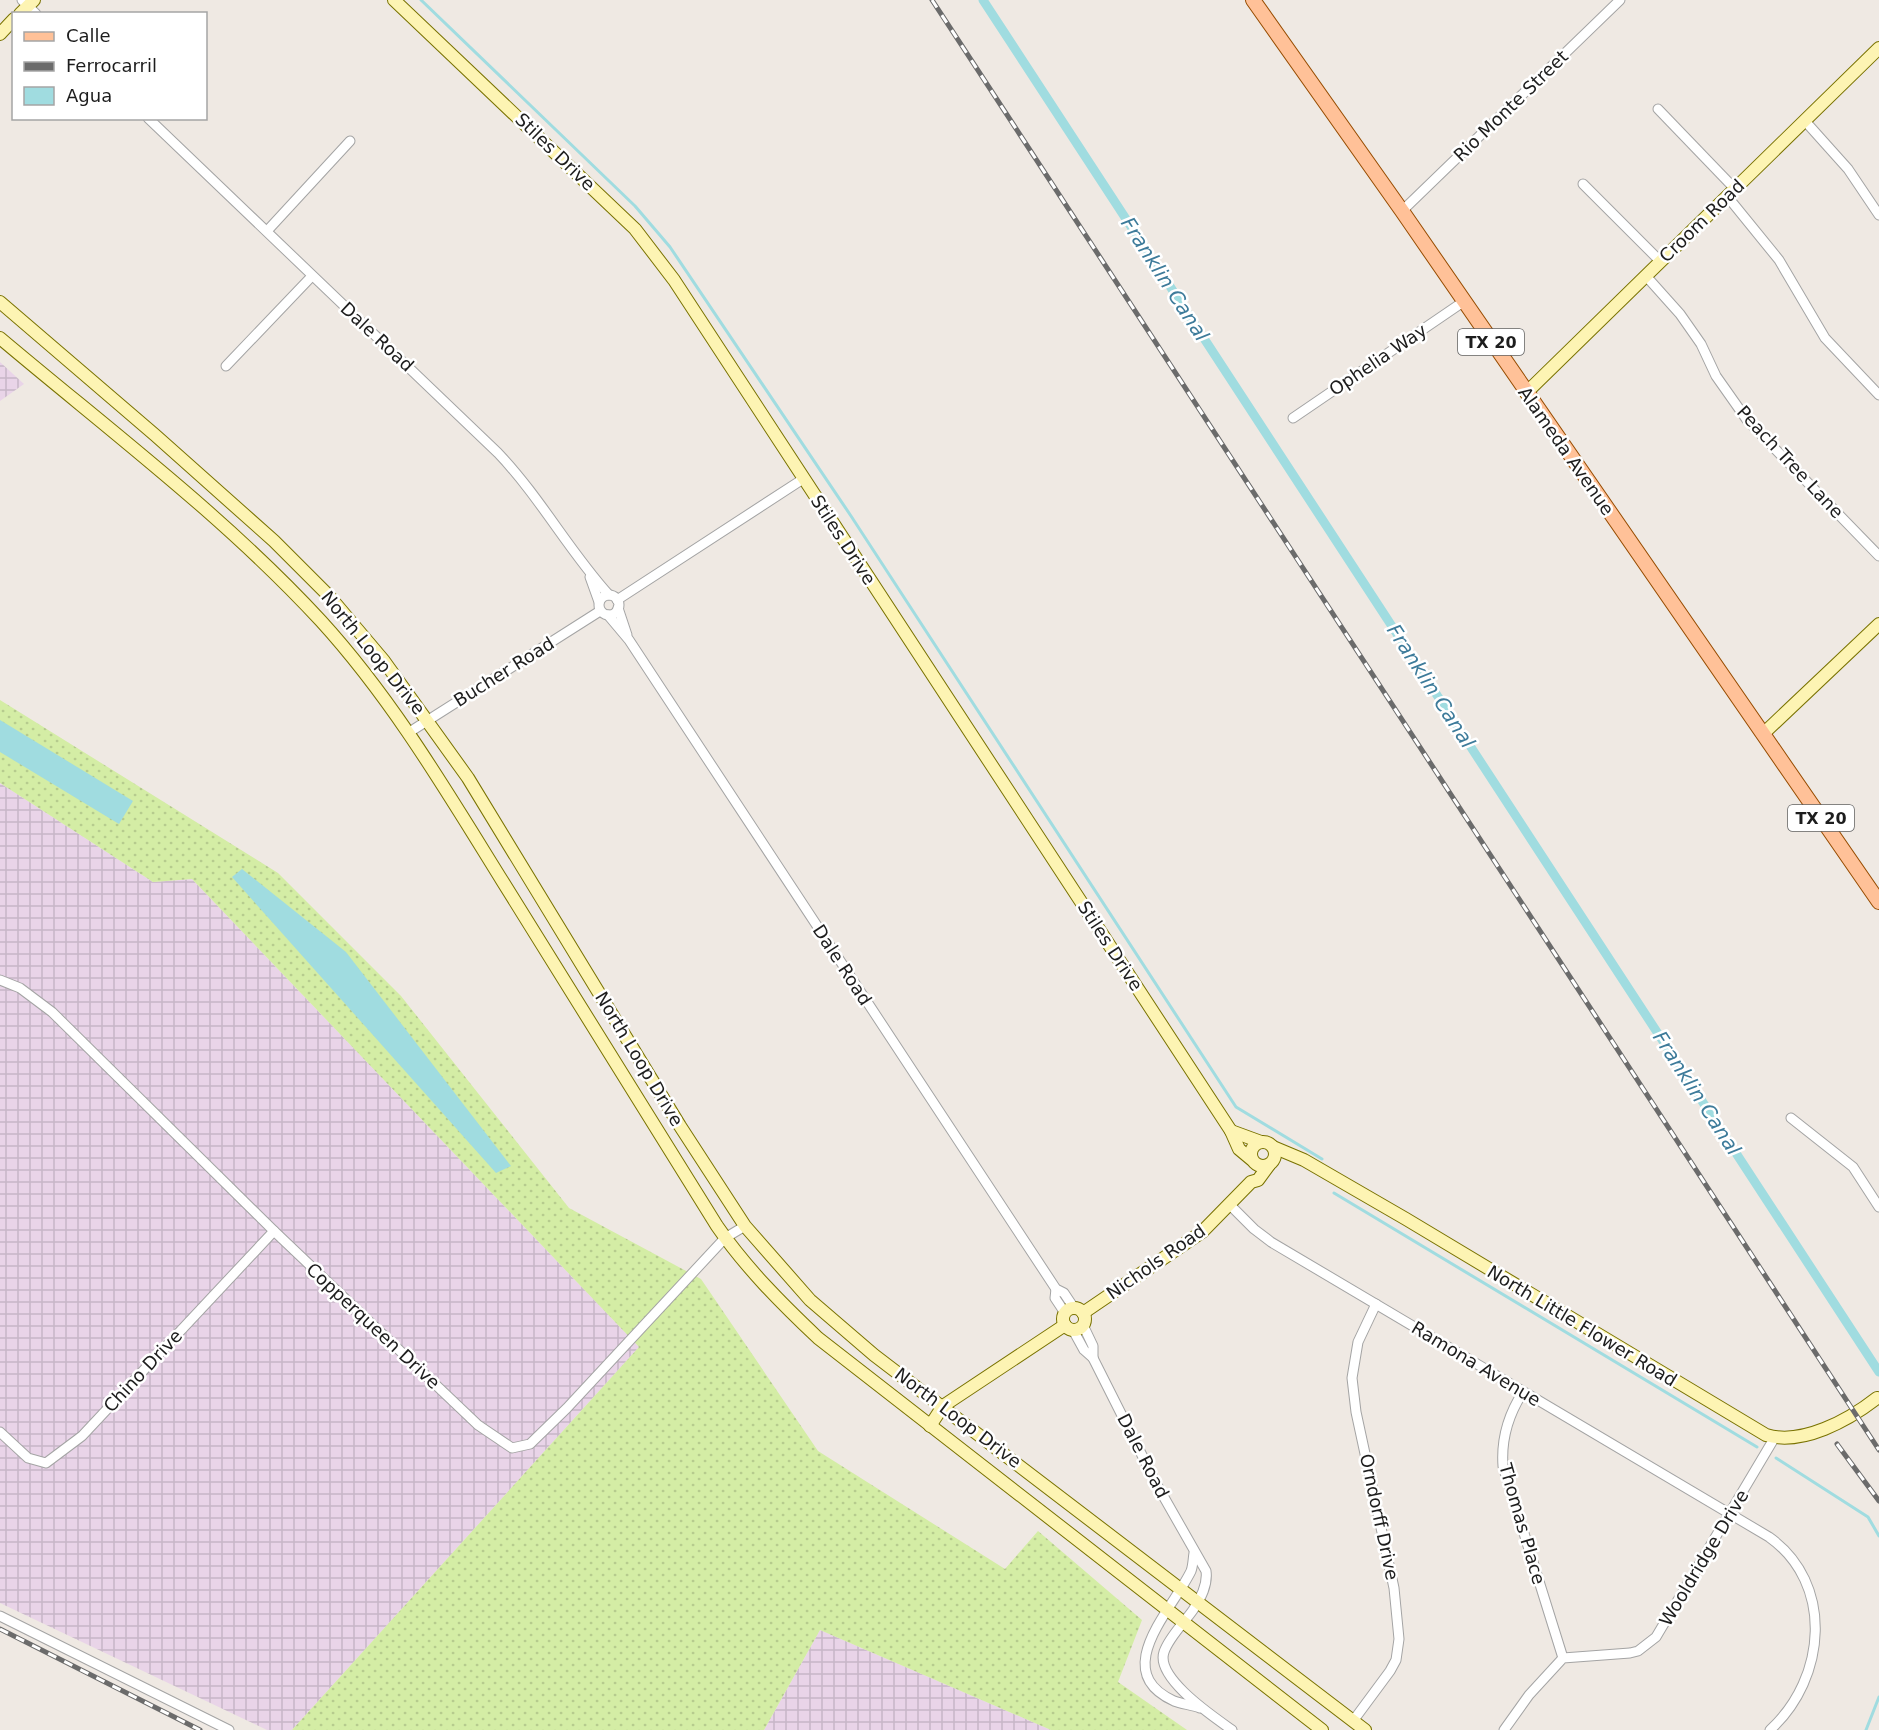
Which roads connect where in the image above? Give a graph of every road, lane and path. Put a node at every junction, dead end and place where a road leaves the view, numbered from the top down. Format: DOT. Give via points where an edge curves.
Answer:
graph roads {
  1 [pos="394,0"];
  2 [pos="1253,0"];
  3 [pos="1620,0"];
  4 [pos="12,21"];
  5 [pos="0,34"];
  6 [pos="1879,48"];
  7 [pos="1658,109"];
  8 [pos="149,120"];
  9 [pos="1805,121"];
  10 [pos="350,141"];
  11 [pos="1583,184"];
  12 [pos="1731,192"];
  13 [pos="1402,211"];
  14 [pos="1879,215"];
  15 [pos="267,231"];
  16 [pos="1660,261"];
  17 [pos="312,276"];
  18 [pos="1646,276"];
  19 [pos="0,302"];
  20 [pos="1463,302"];
  21 [pos="0,338"];
  22 [pos="226,366"];
  23 [pos="1526,393"];
  24 [pos="1879,395"];
  25 [pos="1293,418"];
  26 [pos="803,479"];
  27 [pos="229,501"];
  28 [pos="215,517"];
  29 [pos="1879,556"];
  30 [pos="588,572"];
  31 [pos="615,601"];
  32 [pos="603,609"];
  33 [pos="1879,624"];
  34 [pos="629,640"];
  35 [pos="428,720"];
  36 [pos="408,733"];
  37 [pos="1764,733"];
  38 [pos="1879,902"];
  39 [pos="587,973"];
  40 [pos="0,980"];
  41 [pos="568,985"];
  42 [pos="1791,1118"];
  43 [pos="1231,1131"];
  44 [pos="1267,1144"];
  45 [pos="1293,1157"];
  46 [pos="1253,1161"];
  47 [pos="1270,1164"];
  48 [pos="1251,1182"];
  49 [pos="1229,1204"];
  50 [pos="1879,1207"];
  51 [pos="745,1226"];
  52 [pos="273,1232"];
  53 [pos="725,1238"];
  54 [pos="1376,1304"];
  55 [pos="1074,1319"];
  56 [pos="1523,1392"];
  57 [pos="1877,1398"];
  58 [pos="943,1406"];
  59 [pos="930,1426"];
  60 [pos="0,1432"];
  61 [pos="1775,1437"];
  62 [pos="1730,1514"];
  63 [pos="1194,1553"];
  64 [pos="1180,1589"];
  65 [pos="1198,1603"];
  66 [pos="1168,1611"];
  67 [pos="0,1616"];
  68 [pos="1184,1623"];
  69 [pos="1563,1658"];
  70 [pos="1203,1709"];
  71 [pos="1353,1721"];
  72 [pos="229,1730"];
  73 [pos="1232,1730"];
  74 [pos="1322,1730"];
  75 [pos="1365,1730"];
  76 [pos="1504,1730"];
  77 [pos="1770,1730"];
  1 -- 26 [label="main road, Stiles Drive" via="635,229 674,280"];
  2 -- 13 [label="main road, Alameda Avenue / TX 20"];
  3 -- 13 [label="street, Rio Monte Street"];
  4 -- 5 [label="main road"];
  6 -- 9 [label="main road, Croom Road"];
  7 -- 12 [label="street"];
  8 -- 15 [label="street, Dale Road"];
  9 -- 12 [label="main road, Croom Road"];
  9 -- 14 [label="street" via="1848,169"];
  10 -- 15 [label="street"];
  11 -- 16 [label="street"];
  12 -- 16 [label="main road, Croom Road"];
  12 -- 24 [label="street" via="1779,260 1825,338"];
  13 -- 20 [label="main road, Alameda Avenue / TX 20"];
  15 -- 17 [label="street, Dale Road"];
  16 -- 18 [label="main road, Croom Road"];
  17 -- 22 [label="street"];
  17 -- 30 [label="street, Dale Road" via="505,460"];
  18 -- 23 [label="main road, Croom Road"];
  18 -- 29 [label="street, Peach Tree Lane" via="1686,322 1716,376 1747,420"];
  19 -- 27 [label="main road, North Loop Drive"];
  20 -- 23 [label="main road, Alameda Avenue / TX 20"];
  20 -- 25 [label="street, Ophelia Way"];
  21 -- 28 [label="main road, North Loop Drive"];
  23 -- 37 [label="main road, Alameda Avenue / TX 20"];
  26 -- 31 [label="street"];
  26 -- 43 [label="main road, Stiles Drive"];
  27 -- 28 [label="main road"];
  27 -- 35 [label="main road, North Loop Drive" via="329,596"];
  28 -- 36 [label="main road, North Loop Drive" via="322,622 387,700"];
  30 -- 31 [label="street, Dale Road"];
  30 -- 32 [label="street, Dale Road"];
  31 -- 32 [label="street"];
  31 -- 32 [label="street"];
  31 -- 34 [label="street, Dale Road"];
  32 -- 34 [label="street, Dale Road"];
  32 -- 35 [label="street, Bucher Road"];
  33 -- 37 [label="main road"];
  34 -- 55 [label="street, Dale Road" via="1056,1289 1064,1293"];
  35 -- 36 [label="street, Bucher Road"];
  35 -- 39 [label="main road, North Loop Drive" via="468,778"];
  36 -- 41 [label="main road, North Loop Drive"];
  37 -- 38 [label="main road, Alameda Avenue / TX 20"];
  39 -- 41 [label="main road"];
  39 -- 51 [label="main road, North Loop Drive"];
  40 -- 52 [label="street, Copperqueen Drive" via="20,988 52,1012"];
  41 -- 53 [label="main road, North Loop Drive"];
  42 -- 50 [label="street" via="1853,1167"];
  43 -- 44 [label="main road"];
  43 -- 46 [label="main road, Stiles Drive" via="1239,1149"];
  44 -- 45 [label="main road, North Little Flower Road"];
  44 -- 46 [label="main road" via="1252,1149"];
  44 -- 47 [label="main road" via="1275,1156"];
  45 -- 47 [label="main road"];
  45 -- 61 [label="main road, North Little Flower Road" via="1406,1219 1756,1430"];
  46 -- 47 [label="main road" via="1261,1166"];
  46 -- 48 [label="main road"];
  47 -- 48 [label="main road, Nichols Road" via="1258,1180"];
  48 -- 49 [label="main road, Nichols Road"];
  49 -- 54 [label="street, Ramona Avenue" via="1271,1242"];
  49 -- 55 [label="main road, Nichols Road" via="1202,1232"];
  51 -- 53 [label="street, Copperqueen Drive"];
  51 -- 58 [label="main road, North Loop Drive" via="780,1269 832,1320"];
  52 -- 53 [label="street, Copperqueen Drive" via="478,1425 512,1448 530,1444 567,1408"];
  52 -- 60 [label="street, Chino Drive" via="82,1436 46,1463 28,1458"];
  53 -- 59 [label="main road, North Loop Drive" via="758,1279 818,1338"];
  54 -- 56 [label="street, Ramona Avenue"];
  54 -- 71 [label="street, Orndorff Drive" via="1358,1342 1352,1378 1394,1588 1400,1639 1393,1665"];
  55 -- 58 [label="main road, Nichols Road"];
  55 -- 63 [label="street, Dale Road" via="1084,1350 1093,1358"];
  56 -- 62 [label="street, Ramona Avenue"];
  56 -- 69 [label="street, Thomas Place" via="1503,1435 1503,1466"];
  57 -- 61 [label="main road, North Little Flower Road" via="1806,1435"];
  58 -- 59 [label="main road, Nichols Road"];
  58 -- 64 [label="main road, North Loop Drive"];
  59 -- 66 [label="main road, North Loop Drive"];
  61 -- 62 [label="street, Wooldridge Drive"];
  62 -- 69 [label="street, Wooldridge Drive" via="1666,1622 1648,1644 1624,1655"];
  62 -- 77 [label="street, Ramona Avenue" via="1769,1536 1789,1553 1804,1575 1814,1605 1815,1641 1806,1676"];
  63 -- 64 [label="street, Dale Road" via="1192,1568"];
  63 -- 65 [label="street, Dale Road" via="1204,1562 1207,1580"];
  64 -- 65 [label="main road, North Loop Drive"];
  64 -- 66 [label="street, Dale Road"];
  65 -- 68 [label="street, Dale Road"];
  65 -- 71 [label="main road, North Loop Drive"];
  66 -- 68 [label="main road, North Loop Drive"];
  66 -- 70 [label="street, Dale Road" via="1146,1648 1147,1674 1165,1696"];
  67 -- 72 [label="street"];
  68 -- 70 [label="street, Dale Road" via="1167,1646 1162,1662 1180,1688"];
  68 -- 74 [label="main road, North Loop Drive"];
  69 -- 76 [label="street"];
  70 -- 73 [label="street, Dale Road"];
  71 -- 75 [label="main road, North Loop Drive"];
}
